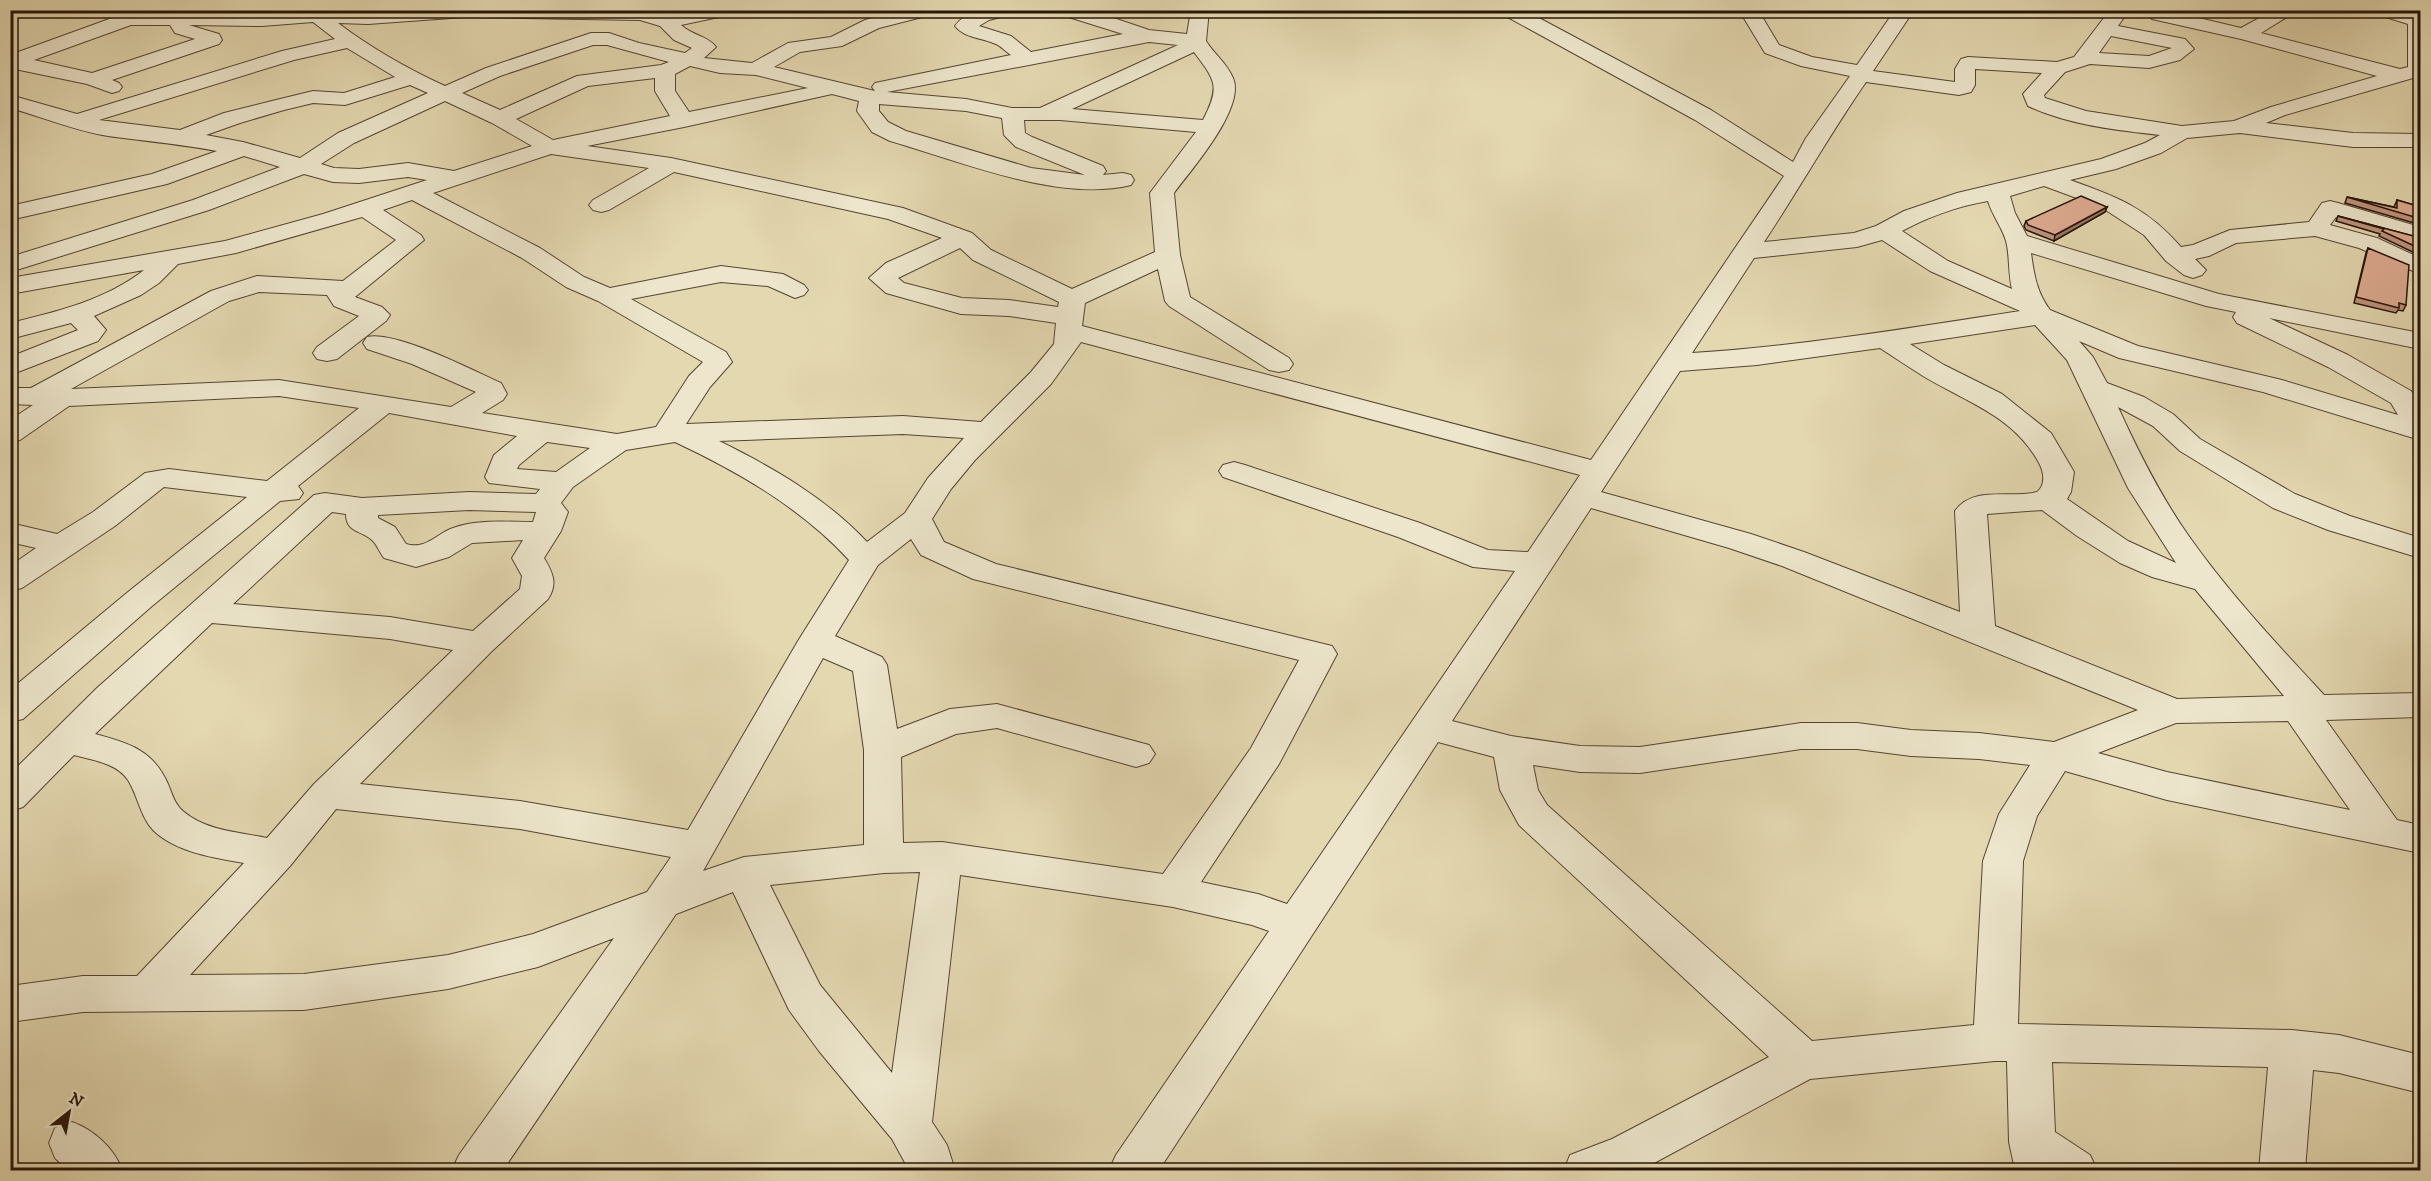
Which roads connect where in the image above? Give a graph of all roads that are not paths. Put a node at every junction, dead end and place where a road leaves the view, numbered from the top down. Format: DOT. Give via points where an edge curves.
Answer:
graph roads {
  1 [pos="151,10"];
  2 [pos="726,10"];
  3 [pos="927,10"];
  4 [pos="1005,10"];
  5 [pos="1066,10"];
  6 [pos="1509,10"];
  7 [pos="1748,10"];
  8 [pos="1905,10"];
  9 [pos="2120,10"];
  10 [pos="2151,10"];
  11 [pos="2289,10"];
  12 [pos="2383,10"];
  13 [pos="644,12"];
  14 [pos="948,12"];
  15 [pos="318,14"];
  16 [pos="982,16"];
  17 [pos="131,19"];
  18 [pos="188,19"];
  19 [pos="2419,21"];
  20 [pos="667,22"];
  21 [pos="2105,29"];
  22 [pos="1197,32"];
  23 [pos="2237,32"];
  24 [pos="1149,36"];
  25 [pos="350,41"];
  26 [pos="2178,44"];
  27 [pos="2202,46"];
  28 [pos="2223,49"];
  29 [pos="2086,57"];
  30 [pos="1033,58"];
  31 [pos="690,59"];
  32 [pos="12,62"];
  33 [pos="2058,68"];
  34 [pos="756,69"];
  35 [pos="665,71"];
  36 [pos="2414,72"];
  37 [pos="1862,73"];
  38 [pos="411,78"];
  39 [pos="93,79"];
  40 [pos="1057,90"];
  41 [pos="448,93"];
  42 [pos="853,94"];
  43 [pos="136,100"];
  44 [pos="10,101"];
  45 [pos="1012,114"];
  46 [pos="1044,114"];
  47 [pos="500,118"];
  48 [pos="75,121"];
  49 [pos="684,121"];
  50 [pos="1209,127"];
  51 [pos="2238,127"];
  52 [pos="2182,132"];
  53 [pos="181,137"];
  54 [pos="2421,141"];
  55 [pos="550,147"];
  56 [pos="243,148"];
  57 [pos="671,165"];
  58 [pos="303,166"];
  59 [pos="1797,174"];
  60 [pos="453,177"];
  61 [pos="2047,179"];
  62 [pos="1123,180"];
  63 [pos="414,192"];
  64 [pos="1997,192"];
  65 [pos="1162,193"];
  66 [pos="601,205"];
  67 [pos="365,208"];
  68 [pos="10,213"];
  69 [pos="2316,229"];
  70 [pos="1885,231"];
  71 [pos="2421,235"];
  72 [pos="963,238"];
  73 [pos="2018,241"];
  74 [pos="1746,251"];
  75 [pos="1168,255"];
  76 [pos="2175,256"];
  77 [pos="171,259"];
  78 [pos="10,265"];
  79 [pos="2421,267"];
  80 [pos="10,286"];
  81 [pos="351,289"];
  82 [pos="795,290"];
  83 [pos="607,296"];
  84 [pos="2228,303"];
  85 [pos="2038,313"];
  86 [pos="77,314"];
  87 [pos="1071,316"];
  88 [pos="10,331"];
  89 [pos="1887,340"];
  90 [pos="2421,341"];
  91 [pos="376,343"];
  92 [pos="327,353"];
  93 [pos="1671,363"];
  94 [pos="1279,364"];
  95 [pos="10,367"];
  96 [pos="2096,389"];
  97 [pos="36,397"];
  98 [pos="383,403"];
  99 [pos="456,416"];
  100 [pos="2417,430"];
  101 [pos="988,431"];
  102 [pos="541,432"];
  103 [pos="10,434"];
  104 [pos="672,434"];
  105 [pos="617,443"];
  106 [pos="1234,471"];
  107 [pos="1591,484"];
  108 [pos="276,490"];
  109 [pos="2048,499"];
  110 [pos="325,502"];
  111 [pos="550,505"];
  112 [pos="362,507"];
  113 [pos="916,519"];
  114 [pos="10,532"];
  115 [pos="62,545"];
  116 [pos="2421,548"];
  117 [pos="866,558"];
  118 [pos="1538,562"];
  119 [pos="10,581"];
  120 [pos="2208,582"];
  121 [pos="205,612"];
  122 [pos="1978,632"];
  123 [pos="815,641"];
  124 [pos="480,643"];
  125 [pos="2421,705"];
  126 [pos="2306,708"];
  127 [pos="10,710"];
  128 [pos="2173,711"];
  129 [pos="1429,727"];
  130 [pos="68,741"];
  131 [pos="1510,749"];
  132 [pos="882,750"];
  133 [pos="1137,754"];
  134 [pos="2056,755"];
  135 [pos="327,794"];
  136 [pos="10,796"];
  137 [pos="2403,836"];
  138 [pos="698,847"];
  139 [pos="276,855"];
  140 [pos="942,857"];
  141 [pos="884,858"];
  142 [pos="744,872"];
  143 [pos="1173,891"];
  144 [pos="662,904"];
  145 [pos="1297,925"];
  146 [pos="147,994"];
  147 [pos="10,1004"];
  148 [pos="2012,1042"];
  149 [pos="2292,1049"];
  150 [pos="1803,1061"];
  151 [pos="2421,1074"];
  152 [pos="908,1125"];
  153 [pos="2035,1156"];
  154 [pos="476,1170"];
  155 [pos="932,1170"];
  156 [pos="1133,1170"];
  157 [pos="1587,1170"];
  158 [pos="2073,1170"];
  159 [pos="2282,1170"];
  1 -- 17 [label="street"];
  2 -- 20 [label="street"];
  3 -- 34 [label="street" via="872,24 836,42 795,47"];
  4 -- 16 [label="street"];
  5 -- 24 [label="street"];
  6 -- 59 [label="street" via="1703,115"];
  7 -- 37 [label="street" via="1772,49 1808,62"];
  8 -- 37 [label="street"];
  9 -- 21 [label="street"];
  10 -- 23 [label="street"];
  11 -- 23 [label="street"];
  12 -- 19 [label="street"];
  13 -- 15 [label="street" via="465,11 384,17"];
  13 -- 20 [label="street"];
  14 -- 16 [label="street"];
  15 -- 18 [label="street" via="262,20"];
  15 -- 25 [label="street"];
  16 -- 30 [label="street" via="965,26 1004,40"];
  17 -- 18 [label="street"];
  17 -- 32 [label="street"];
  18 -- 39 [label="street" via="179,26 212,40"];
  19 -- 36 [label="street"];
  20 -- 31 [label="street" via="681,36 706,47"];
  21 -- 26 [label="street"];
  21 -- 29 [label="street"];
  22 -- 24 [label="street"];
  22 -- 40 [label="street"];
  22 -- 50 [label="street" via="1225,84 1223,98"];
  23 -- 28 [label="street"];
  23 -- 36 [label="street"];
  24 -- 30 [label="street"];
  25 -- 38 [label="street"];
  25 -- 43 [label="street"];
  26 -- 27 [label="street"];
  26 -- 29 [label="street" via="2184,49 2165,61 2131,63"];
  29 -- 33 [label="street"];
  30 -- 40 [label="street"];
  30 -- 42 [label="street"];
  31 -- 34 [label="street" via="720,67"];
  31 -- 35 [label="street"];
  31 -- 41 [label="street" via="609,39 591,39 493,72"];
  32 -- 39 [label="street"];
  33 -- 37 [label="street" via="1968,63 1963,74 1964,88 1959,90"];
  33 -- 52 [label="street" via="2033,94 2035,102 2045,108"];
  34 -- 42 [label="street"];
  35 -- 47 [label="street" via="584,80"];
  35 -- 49 [label="street" via="665,91"];
  36 -- 51 [label="street" via="2278,111"];
  37 -- 59 [label="street" via="1816,138"];
  38 -- 41 [label="street"];
  38 -- 53 [label="street" via="345,99 313,97 279,105"];
  39 -- 43 [label="street"];
  40 -- 46 [label="street"];
  41 -- 47 [label="street"];
  41 -- 58 [label="street" via="346,138"];
  42 -- 45 [label="street" via="966,105"];
  42 -- 49 [label="street"];
  42 -- 62 [label="street" via="880,127 927,146 1029,175 1094,183"];
  43 -- 48 [label="street"];
  44 -- 48 [label="street"];
  45 -- 46 [label="street"];
  45 -- 62 [label="street" via="1015,135 1024,142"];
  46 -- 50 [label="street"];
  47 -- 55 [label="street"];
  48 -- 53 [label="street" via="106,129"];
  49 -- 55 [label="street"];
  50 -- 65 [label="street"];
  51 -- 52 [label="street"];
  51 -- 54 [label="street" via="2353,140"];
  52 -- 61 [label="street" via="2126,158"];
  53 -- 56 [label="street"];
  55 -- 57 [label="street"];
  55 -- 60 [label="street"];
  56 -- 58 [label="street"];
  56 -- 68 [label="street" via="159,179"];
  57 -- 66 [label="street"];
  57 -- 72 [label="street" via="896,213"];
  58 -- 60 [label="street" via="333,175 408,170"];
  58 -- 78 [label="street" via="201,205"];
  59 -- 74 [label="street"];
  60 -- 63 [label="street"];
  61 -- 64 [label="street"];
  61 -- 76 [label="street" via="2109,202 2133,216 2153,230"];
  62 -- 65 [label="street"];
  63 -- 67 [label="street"];
  63 -- 83 [label="street"];
  64 -- 70 [label="street" via="1935,207"];
  64 -- 73 [label="street"];
  65 -- 75 [label="street"];
  67 -- 77 [label="street" via="257,240"];
  67 -- 81 [label="street" via="412,240"];
  69 -- 71 [label="street" via="2334,199"];
  69 -- 76 [label="street" via="2230,237 2200,251"];
  69 -- 79 [label="street" via="2368,243"];
  70 -- 74 [label="street" via="1857,240"];
  70 -- 85 [label="street" via="1939,266"];
  72 -- 87 [label="street"];
  72 -- 87 [label="street" via="895,268 882,278 895,288 961,306"];
  73 -- 84 [label="street"];
  73 -- 85 [label="street" via="2021,274 2028,299"];
  74 -- 93 [label="street"];
  75 -- 87 [label="street"];
  75 -- 94 [label="street" via="1178,301"];
  76 -- 84 [label="street"];
  77 -- 80 [label="street"];
  77 -- 86 [label="street" via="144,283"];
  81 -- 92 [label="street" via="339,297 342,302 377,315"];
  81 -- 97 [label="street" via="257,284 220,296"];
  82 -- 83 [label="street" via="774,279 721,274"];
  83 -- 104 [label="street" via="718,362 699,382"];
  84 -- 90 [label="street"];
  84 -- 100 [label="street" via="2401,397 2411,409"];
  85 -- 89 [label="street"];
  85 -- 96 [label="street" via="2079,357"];
  85 -- 100 [label="street" via="2129,352 2272,386"];
  86 -- 88 [label="street"];
  86 -- 95 [label="street" via="93,330 89,336"];
  87 -- 101 [label="street" via="1066,345 1041,378"];
  87 -- 107 [label="street"];
  89 -- 93 [label="street" via="1756,357"];
  89 -- 109 [label="street" via="1934,371 1992,400 2041,439 2059,472 2056,492"];
  91 -- 99 [label="street" via="422,358 491,389 493,394"];
  93 -- 107 [label="street"];
  96 -- 116 [label="street" via="2134,403 2163,420 2190,445 2283,501"];
  96 -- 120 [label="street" via="2110,424 2176,542"];
  97 -- 98 [label="street" via="279,388"];
  97 -- 103 [label="street"];
  98 -- 99 [label="street"];
  98 -- 108 [label="street"];
  99 -- 102 [label="street"];
  101 -- 104 [label="street" via="903,425"];
  101 -- 113 [label="street" via="939,484"];
  102 -- 105 [label="street"];
  102 -- 111 [label="street" via="505,461 500,477"];
  104 -- 105 [label="street"];
  104 -- 117 [label="street" via="738,462 779,487 828,521"];
  105 -- 111 [label="street"];
  106 -- 118 [label="street" via="1409,530 1484,560"];
  107 -- 118 [label="street"];
  107 -- 122 [label="street"];
  108 -- 110 [label="street"];
  108 -- 115 [label="street" via="156,479"];
  108 -- 127 [label="street"];
  109 -- 120 [label="street" via="2111,544 2162,570"];
  109 -- 122 [label="street" via="1978,505 1971,511"];
  110 -- 112 [label="street"];
  110 -- 121 [label="street"];
  111 -- 112 [label="street" via="469,501"];
  111 -- 112 [label="street" via="487,531 463,535 416,557 394,551 384,534 362,522"];
  111 -- 124 [label="street" via="528,558 538,576 536,592"];
  113 -- 117 [label="street"];
  113 -- 143 [label="street" via="932,548 986,572 1320,654 1266,755"];
  114 -- 115 [label="street"];
  115 -- 119 [label="street"];
  117 -- 123 [label="street"];
  118 -- 129 [label="street"];
  120 -- 126 [label="street"];
  121 -- 124 [label="street" via="379,627"];
  121 -- 130 [label="street" via="110,697"];
  122 -- 128 [label="street"];
  123 -- 132 [label="street" via="870,665"];
  123 -- 138 [label="street"];
  124 -- 135 [label="street"];
  125 -- 126 [label="street"];
  126 -- 128 [label="street"];
  126 -- 137 [label="street" via="2330,751"];
  128 -- 134 [label="street"];
  129 -- 131 [label="street"];
  129 -- 145 [label="street"];
  130 -- 136 [label="street"];
  130 -- 139 [label="street" via="120,754 144,773 156,804 168,821 189,835"];
  131 -- 134 [label="street" via="1580,759 1640,760 1801,736 1857,736"];
  131 -- 150 [label="street" via="1519,790 1533,815"];
  132 -- 133 [label="street" via="950,722 997,716"];
  132 -- 141 [label="street"];
  134 -- 137 [label="street" via="2167,786"];
  134 -- 148 [label="street" via="2018,814 2003,861"];
  135 -- 138 [label="street" via="520,815"];
  135 -- 139 [label="street"];
  138 -- 144 [label="street"];
  139 -- 146 [label="street"];
  140 -- 141 [label="street"];
  140 -- 143 [label="street"];
  140 -- 152 [label="street"];
  141 -- 142 [label="street"];
  142 -- 144 [label="street"];
  142 -- 152 [label="street" via="809,1004"];
  143 -- 145 [label="street" via="1258,910"];
  144 -- 146 [label="street" via="538,950 448,972 304,992"];
  144 -- 154 [label="street"];
  145 -- 156 [label="street"];
  146 -- 147 [label="street" via="83,994"];
  148 -- 149 [label="street"];
  148 -- 150 [label="street"];
  148 -- 153 [label="street"];
  149 -- 151 [label="street" via="2339,1054"];
  149 -- 159 [label="street"];
  150 -- 157 [label="street" via="1629,1154"];
  152 -- 155 [label="street"];
  153 -- 158 [label="street"];
}
